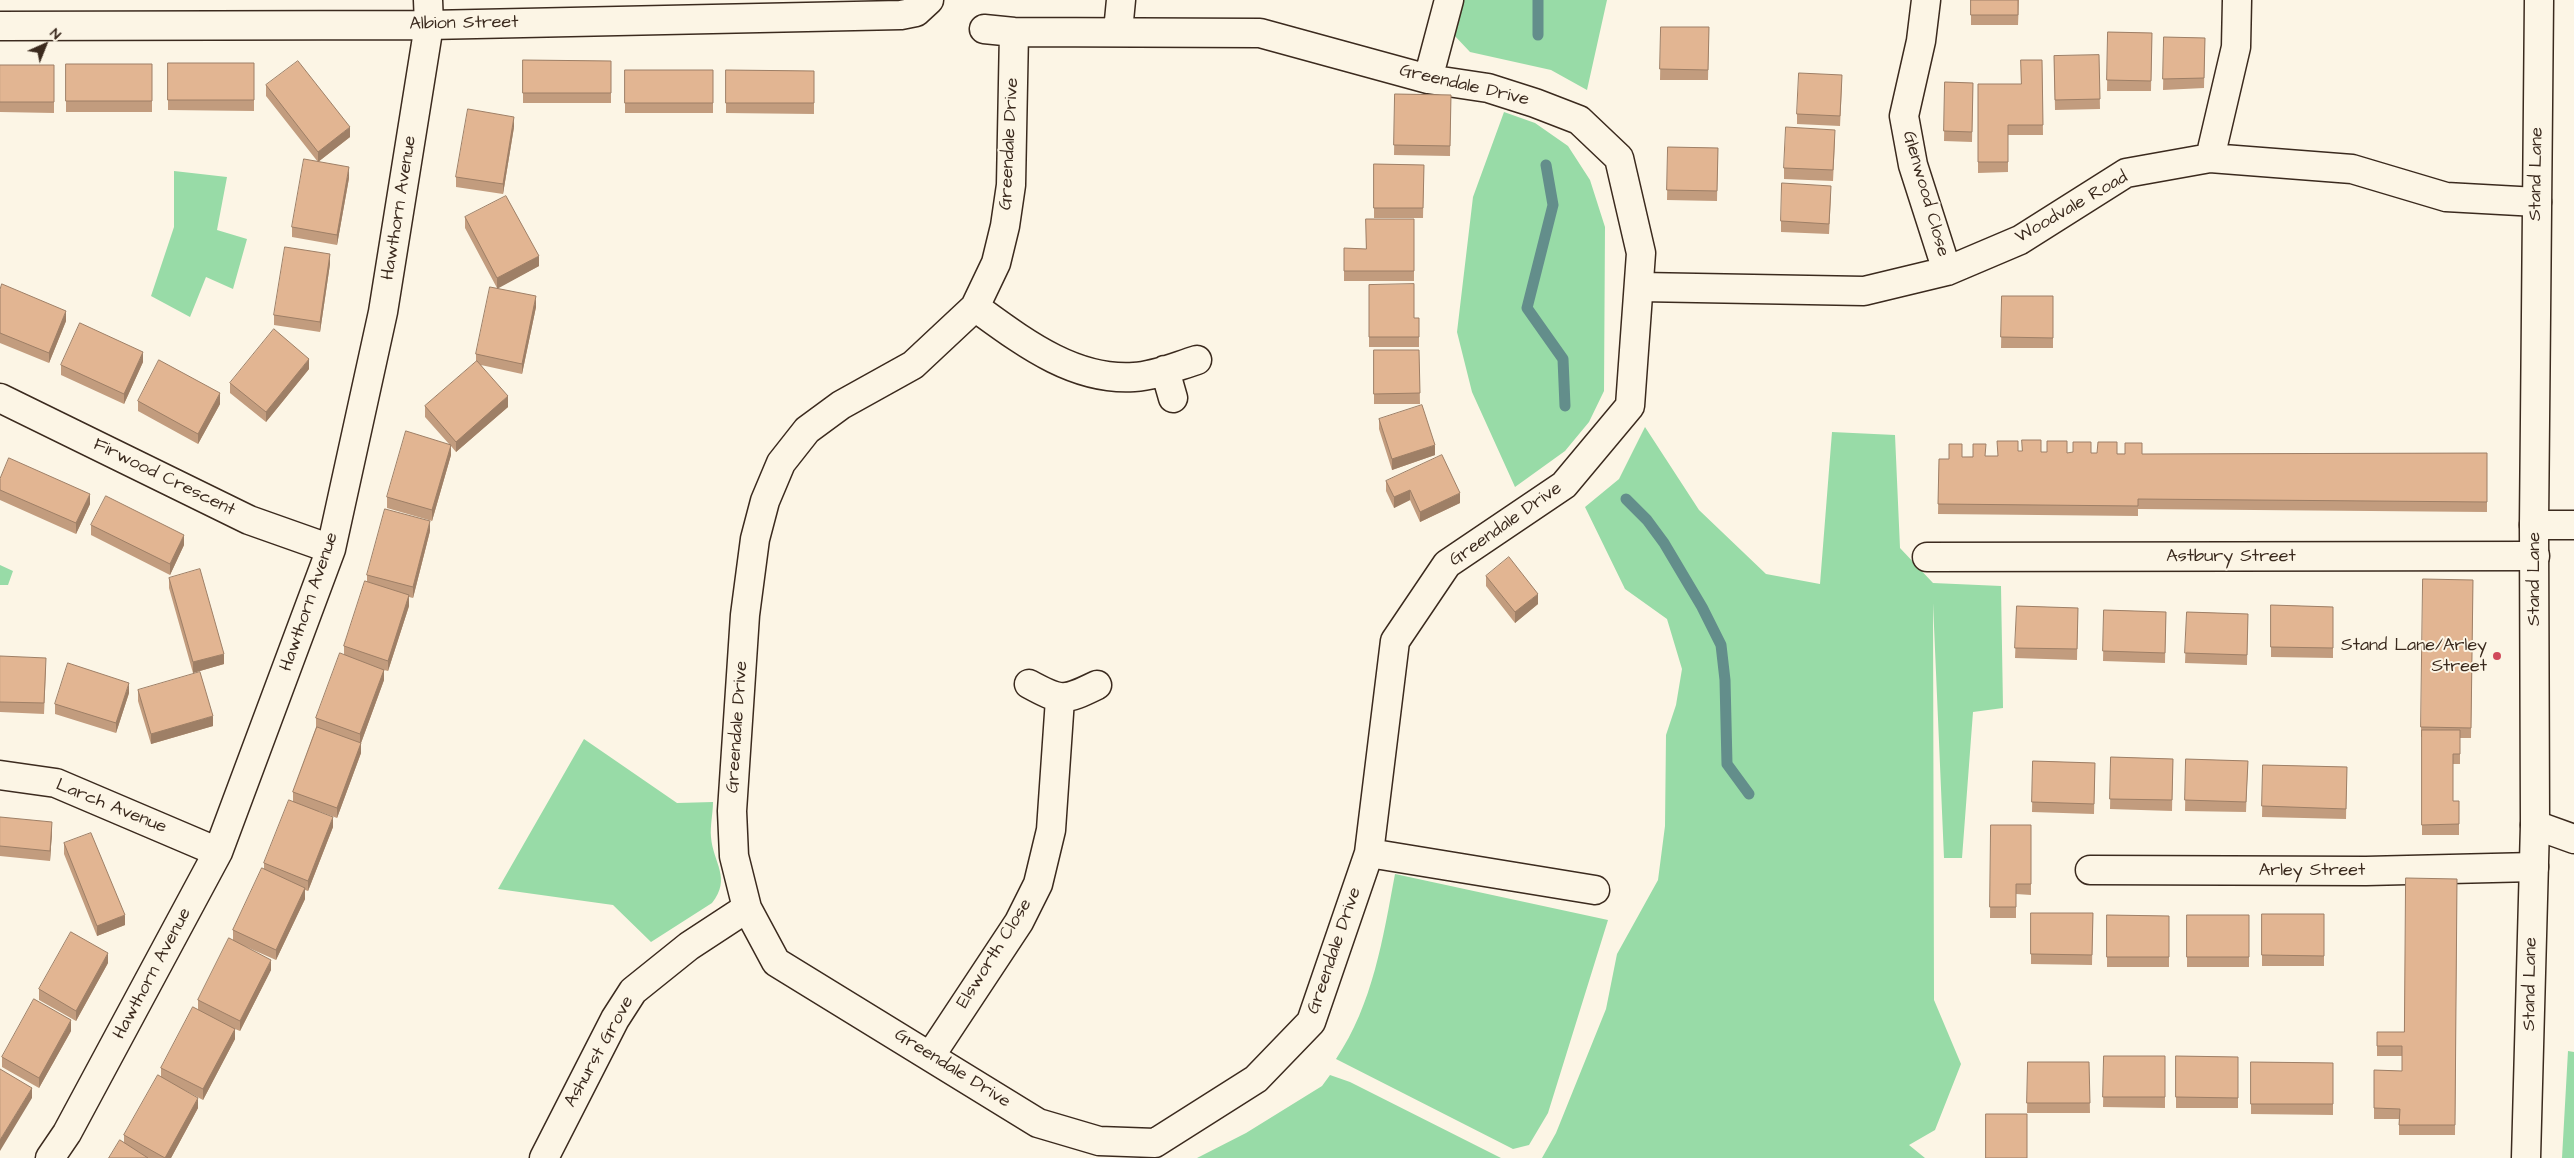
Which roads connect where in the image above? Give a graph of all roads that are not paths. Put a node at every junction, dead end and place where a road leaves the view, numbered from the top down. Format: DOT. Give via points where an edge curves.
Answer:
graph roads {
  1 [pos="1121,0"];
  2 [pos="1449,0"];
  3 [pos="1926,0"];
  4 [pos="2237,0"];
  5 [pos="2539,0"];
  6 [pos="928,2"];
  7 [pos="428,13"];
  8 [pos="0,26"];
  9 [pos="984,29"];
  10 [pos="1118,31"];
  11 [pos="1014,32"];
  12 [pos="1428,79"];
  13 [pos="2210,158"];
  14 [pos="2537,202"];
  15 [pos="1948,271"];
  16 [pos="1640,287"];
  17 [pos="975,307"];
  18 [pos="1197,360"];
  19 [pos="1165,370"];
  20 [pos="0,398"];
  21 [pos="1173,398"];
  22 [pos="2534,525"];
  23 [pos="2574,525"];
  24 [pos="331,549"];
  25 [pos="2535,556"];
  26 [pos="1927,557"];
  27 [pos="1029,684"];
  28 [pos="1097,685"];
  29 [pos="1060,699"];
  30 [pos="0,775"];
  31 [pos="2535,825"];
  32 [pos="2574,839"];
  33 [pos="218,852"];
  34 [pos="1369,853"];
  35 [pos="2534,867"];
  36 [pos="2090,870"];
  37 [pos="1595,890"];
  38 [pos="747,908"];
  39 [pos="931,1055"];
  40 [pos="50,1158"];
  41 [pos="544,1158"];
  42 [pos="2526,1158"];
  1 -- 10 [label="street"];
  2 -- 12 [label="street"];
  3 -- 15 [label="street, Glenwood Close" via="1921,41 1904,116 1913,165"];
  4 -- 13 [label="street" via="2236,47"];
  5 -- 14 [label="street, Stand Lane"];
  6 -- 7 [label="street, Albion Street" via="916,12 901,14"];
  7 -- 8 [label="street, Albion Street"];
  7 -- 24 [label="street, Hawthorn Avenue" via="383,312"];
  9 -- 11 [label="street, Greendale Drive"];
  10 -- 11 [label="street, Greendale Drive"];
  10 -- 12 [label="street, Greendale Drive" via="1260,33"];
  11 -- 17 [label="street, Greendale Drive" via="1008,201 996,262"];
  12 -- 16 [label="street, Greendale Drive" via="1488,88 1579,120 1612,152 1618,158 1641,253"];
  13 -- 14 [label="street, Woodvale Road" via="2352,169 2446,197"];
  13 -- 15 [label="street, Woodvale Road" via="2126,174 2020,240"];
  14 -- 22 [label="street, Stand Lane"];
  15 -- 16 [label="street, Woodvale Road" via="1864,291"];
  16 -- 34 [label="street, Greendale Drive" via="1630,406 1564,485 1448,564 1395,641"];
  17 -- 19 [label="street" via="1029,346 1081,371 1134,377"];
  17 -- 38 [label="street, Greendale Drive" via="912,365 840,405 807,430 781,463 766,501 755,539 745,615 732,811 734,856"];
  18 -- 19 [label="street"];
  19 -- 21 [label="street"];
  20 -- 24 [label="street, Firwood Crescent" via="249,520"];
  22 -- 23 [label="street"];
  22 -- 25 [label="street, Stand Lane"];
  24 -- 33 [label="street, Hawthorn Avenue"];
  25 -- 26 [label="street, Astbury Street"];
  25 -- 31 [label="street, Stand Lane"];
  27 -- 29 [label="street"];
  28 -- 29 [label="street" via="1073,697"];
  29 -- 39 [label="street, Elsworth Close" via="1051,830 1038,884 1019,922"];
  30 -- 33 [label="street, Larch Avenue" via="56,783"];
  31 -- 32 [label="street"];
  31 -- 35 [label="street, Stand Lane"];
  33 -- 40 [label="street, Hawthorn Avenue" via="67,1133"];
  34 -- 37 [label="street"];
  34 -- 39 [label="street, Greendale Drive" via="1311,1022 1256,1079 1155,1143 1099,1141 1038,1123"];
  35 -- 36 [label="street, Arley Street" via="2366,871"];
  35 -- 42 [label="street, Stand Lane"];
  38 -- 39 [label="street, Greendale Drive" via="776,962"];
  38 -- 41 [label="street, Ashurst Grove" via="689,946 633,991 615,1018"];
}
